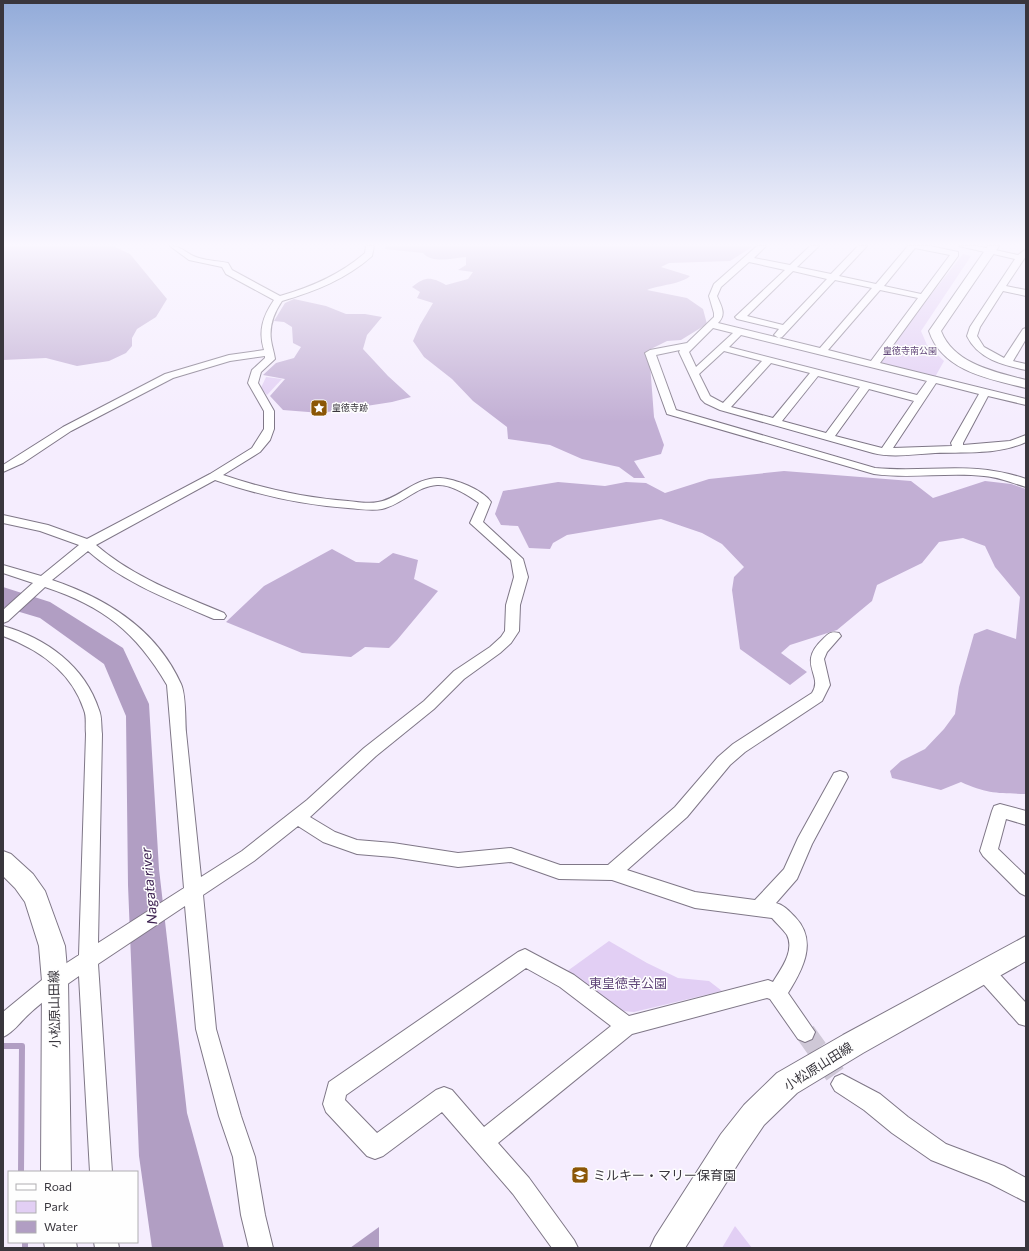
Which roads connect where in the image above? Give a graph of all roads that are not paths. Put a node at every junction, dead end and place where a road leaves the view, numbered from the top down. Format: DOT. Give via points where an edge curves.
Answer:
graph roads {
  1 [pos="276,304"];
  2 [pos="716,304"];
  3 [pos="754,304"];
  4 [pos="808,304"];
  5 [pos="863,304"];
  6 [pos="918,304"];
  7 [pos="953,304"];
  8 [pos="990,304"];
  9 [pos="713,325"];
  10 [pos="785,328"];
  11 [pos="1026,331"];
  12 [pos="740,332"];
  13 [pos="774,340"];
  14 [pos="689,346"];
  15 [pos="723,348"];
  16 [pos="270,352"];
  17 [pos="822,352"];
  18 [pos="769,360"];
  19 [pos="1008,362"];
  20 [pos="874,364"];
  21 [pos="1026,367"];
  22 [pos="816,372"];
  23 [pos="694,374"];
  24 [pos="933,379"];
  25 [pos="1026,384"];
  26 [pos="867,385"];
  27 [pos="985,392"];
  28 [pos="920,399"];
  29 [pos="1026,402"];
  30 [pos="724,408"];
  31 [pos="775,423"];
  32 [pos="828,438"];
  33 [pos="1026,438"];
  34 [pos="958,449"];
  35 [pos="885,452"];
  36 [pos="3,469"];
  37 [pos="214,476"];
  38 [pos="1025,481"];
  39 [pos="3,519"];
  40 [pos="88,544"];
  41 [pos="3,569"];
  42 [pos="43,581"];
  43 [pos="219,616"];
  44 [pos="3,618"];
  45 [pos="3,631"];
  46 [pos="834,636"];
  47 [pos="840,777"];
  48 [pos="298,818"];
  49 [pos="1026,818"];
  50 [pos="3,861"];
  51 [pos="612,872"];
  52 [pos="1026,888"];
  53 [pos="194,891"];
  54 [pos="759,908"];
  55 [pos="1026,948"];
  56 [pos="93,955"];
  57 [pos="983,970"];
  58 [pos="55,981"];
  59 [pos="777,994"];
  60 [pos="1026,1017"];
  61 [pos="6,1023"];
  62 [pos="627,1026"];
  63 [pos="805,1032"];
  64 [pos="842,1084"];
  65 [pos="483,1141"];
  66 [pos="56,1171"];
  67 [pos="101,1171"];
  68 [pos="1026,1190"];
  69 [pos="261,1248"];
  70 [pos="566,1248"];
  71 [pos="666,1248"];
  1 -- 16 [label="street" via="268,316 266,338"];
  2 -- 9 [label="street" via="719,312"];
  3 -- 10 [label="street" via="740,318"];
  4 -- 10 [label="street"];
  5 -- 17 [label="street"];
  6 -- 20 [label="street"];
  7 -- 25 [label="street" via="935,330 936,339 951,356 987,374"];
  8 -- 19 [label="street" via="972,336 980,348"];
  9 -- 12 [label="street"];
  9 -- 14 [label="street"];
  10 -- 13 [label="street"];
  11 -- 19 [label="street"];
  12 -- 13 [label="street"];
  12 -- 15 [label="street"];
  13 -- 17 [label="street"];
  14 -- 23 [label="street" via="684,354"];
  14 -- 38 [label="street" via="650,353 671,412 874,471 896,473 973,470"];
  15 -- 18 [label="street"];
  15 -- 23 [label="street"];
  16 -- 36 [label="street" via="229,358 169,376 67,429"];
  16 -- 37 [label="street" via="270,358 257,370 253,383 269,411 269,429 256,450"];
  17 -- 20 [label="street"];
  18 -- 22 [label="street"];
  18 -- 30 [label="street"];
  19 -- 21 [label="street"];
  20 -- 24 [label="street"];
  22 -- 26 [label="street"];
  22 -- 31 [label="street"];
  23 -- 30 [label="street" via="709,402"];
  24 -- 27 [label="street"];
  24 -- 28 [label="street"];
  26 -- 28 [label="street"];
  26 -- 32 [label="street"];
  27 -- 29 [label="street"];
  27 -- 34 [label="street" via="957,443"];
  28 -- 35 [label="street"];
  30 -- 31 [label="street"];
  31 -- 32 [label="street"];
  32 -- 35 [label="street"];
  33 -- 34 [label="street" via="1005,446"];
  34 -- 35 [label="street"];
  37 -- 40 [label="street"];
  37 -- 48 [label="street" via="237,485 310,502 368,506 390,503 416,488 446,481 477,494 485,502 476,523 517,559 520,566 521,577 513,605 512,630 506,640 459,675 429,705 370,752"];
  39 -- 40 [label="street" via="44,528"];
  40 -- 42 [label="street"];
  40 -- 43 [label="street" via="107,561 132,577"];
  41 -- 42 [label="street"];
  42 -- 44 [label="street"];
  42 -- 53 [label="street" via="96,602 123,620 146,643 174,685"];
  45 -- 56 [label="street" via="35,644 62,663 82,688 92,711"];
  46 -- 51 [label="street" via="819,653 817,664 824,683 823,690 817,697 739,748 724,761 681,812"];
  47 -- 54 [label="street" via="804,843 791,874"];
  48 -- 51 [label="street" via="329,837 357,847 458,860 511,855 559,872"];
  48 -- 53 [label="street" via="248,856"];
  49 -- 52 [label="street" via="1000,811 989,851"];
  50 -- 58 [label="street, 小松原山田線" via="24,881 36,898 52,946"];
  51 -- 54 [label="street" via="695,900"];
  53 -- 56 [label="street"];
  53 -- 69 [label="street" via="206,1029 244,1157"];
  54 -- 59 [label="street" via="777,911 794,930 798,944 795,965"];
  55 -- 57 [label="street, 小松原山田線"];
  56 -- 58 [label="street"];
  56 -- 67 [label="street"];
  57 -- 60 [label="street"];
  57 -- 71 [label="street, 小松原山田線" via="787,1083 754,1115 732,1145"];
  58 -- 61 [label="street"];
  58 -- 66 [label="street, 小松原山田線"];
  59 -- 62 [label="street" via="768,989"];
  59 -- 63 [label="street"];
  62 -- 65 [label="street"];
  62 -- 65 [label="street" via="567,981 525,958 337,1089 334,1104 374,1148 444,1098"];
  64 -- 68 [label="street" via="872,1102 939,1152 996,1174"];
  65 -- 70 [label="street" via="521,1186"];
}
